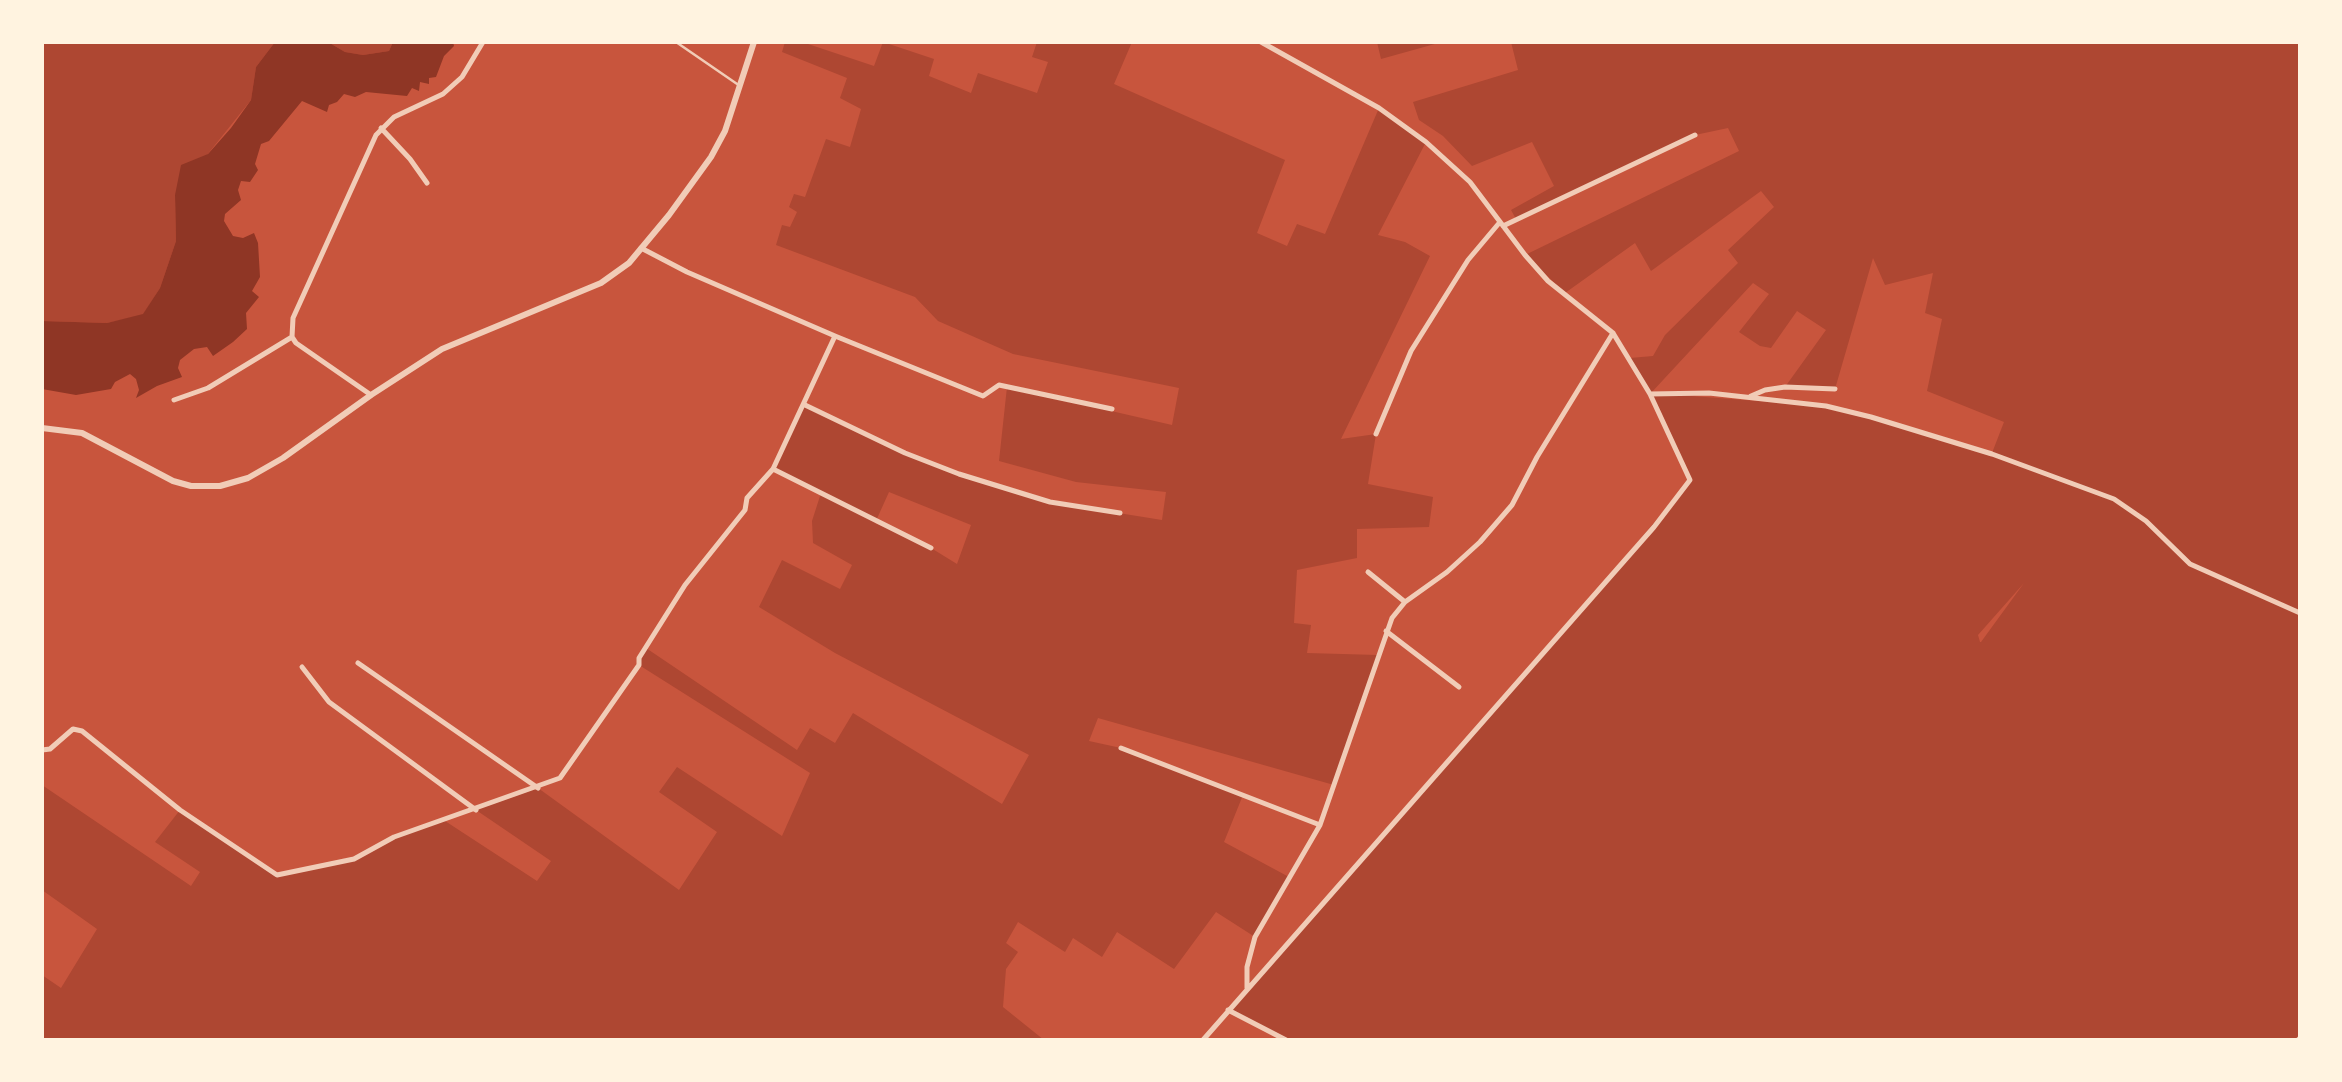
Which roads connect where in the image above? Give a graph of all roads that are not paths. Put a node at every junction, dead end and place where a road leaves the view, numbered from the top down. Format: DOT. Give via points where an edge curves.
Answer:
graph roads {
  1 [pos="483,42"];
  2 [pos="676,42"];
  3 [pos="754,42"];
  4 [pos="1261,42"];
  5 [pos="740,86"];
  6 [pos="381,128"];
  7 [pos="1695,135"];
  8 [pos="427,183"];
  9 [pos="1501,224"];
  10 [pos="642,248"];
  11 [pos="1613,333"];
  12 [pos="292,337"];
  13 [pos="835,337"];
  14 [pos="1835,389"];
  15 [pos="1650,394"];
  16 [pos="371,395"];
  17 [pos="1748,397"];
  18 [pos="174,400"];
  19 [pos="806,405"];
  20 [pos="1112,410"];
  21 [pos="42,428"];
  22 [pos="1376,434"];
  23 [pos="773,470"];
  24 [pos="1121,513"];
  25 [pos="931,548"];
  26 [pos="1368,572"];
  27 [pos="1405,602"];
  28 [pos="2300,614"];
  29 [pos="1386,631"];
  30 [pos="358,663"];
  31 [pos="302,667"];
  32 [pos="1459,687"];
  33 [pos="1121,748"];
  34 [pos="42,750"];
  35 [pos="538,788"];
  36 [pos="476,810"];
  37 [pos="1320,825"];
  38 [pos="1247,989"];
  39 [pos="1228,1010"];
  40 [pos="1203,1040"];
  41 [pos="1286,1040"];
  1 -- 6 [label="street" via="462,77 443,94"];
  2 -- 5 [label="lane"];
  3 -- 5 [label="street"];
  4 -- 9 [label="street" via="1345,87 1426,142 1471,182"];
  5 -- 10 [label="street" via="711,157"];
  6 -- 8 [label="street"];
  6 -- 12 [label="street" via="307,283 293,318"];
  7 -- 9 [label="street"];
  9 -- 11 [label="street" via="1548,281"];
  9 -- 22 [label="street" via="1468,260 1411,351"];
  10 -- 13 [label="street"];
  10 -- 16 [label="street" via="601,283 442,349"];
  11 -- 15 [label="street"];
  11 -- 27 [label="street" via="1512,505 1447,572"];
  12 -- 16 [label="street"];
  12 -- 18 [label="street" via="208,388"];
  13 -- 19 [label="street"];
  13 -- 20 [label="street" via="983,396 999,385"];
  14 -- 17 [label="street" via="1785,387"];
  15 -- 17 [label="street"];
  15 -- 38 [label="street" via="1690,480 1654,527"];
  16 -- 21 [label="street" via="284,458 248,478 220,486 173,481 82,433"];
  17 -- 28 [label="street" via="1826,406 1871,417 2066,480 2114,499 2146,520 2190,564"];
  19 -- 23 [label="street"];
  19 -- 24 [label="street" via="959,474 1050,502"];
  23 -- 25 [label="street"];
  23 -- 35 [label="street" via="747,498 745,510 685,585 639,665 567,769 560,778"];
  26 -- 27 [label="street"];
  27 -- 29 [label="street"];
  29 -- 32 [label="street"];
  29 -- 37 [label="street"];
  30 -- 35 [label="street"];
  31 -- 36 [label="street" via="329,702"];
  33 -- 37 [label="street"];
  34 -- 36 [label="street" via="77,729 180,810 277,875 336,865 394,837"];
  35 -- 36 [label="street"];
  37 -- 38 [label="street" via="1255,937"];
  38 -- 39 [label="street"];
  39 -- 40 [label="street"];
  39 -- 41 [label="street"];
}
